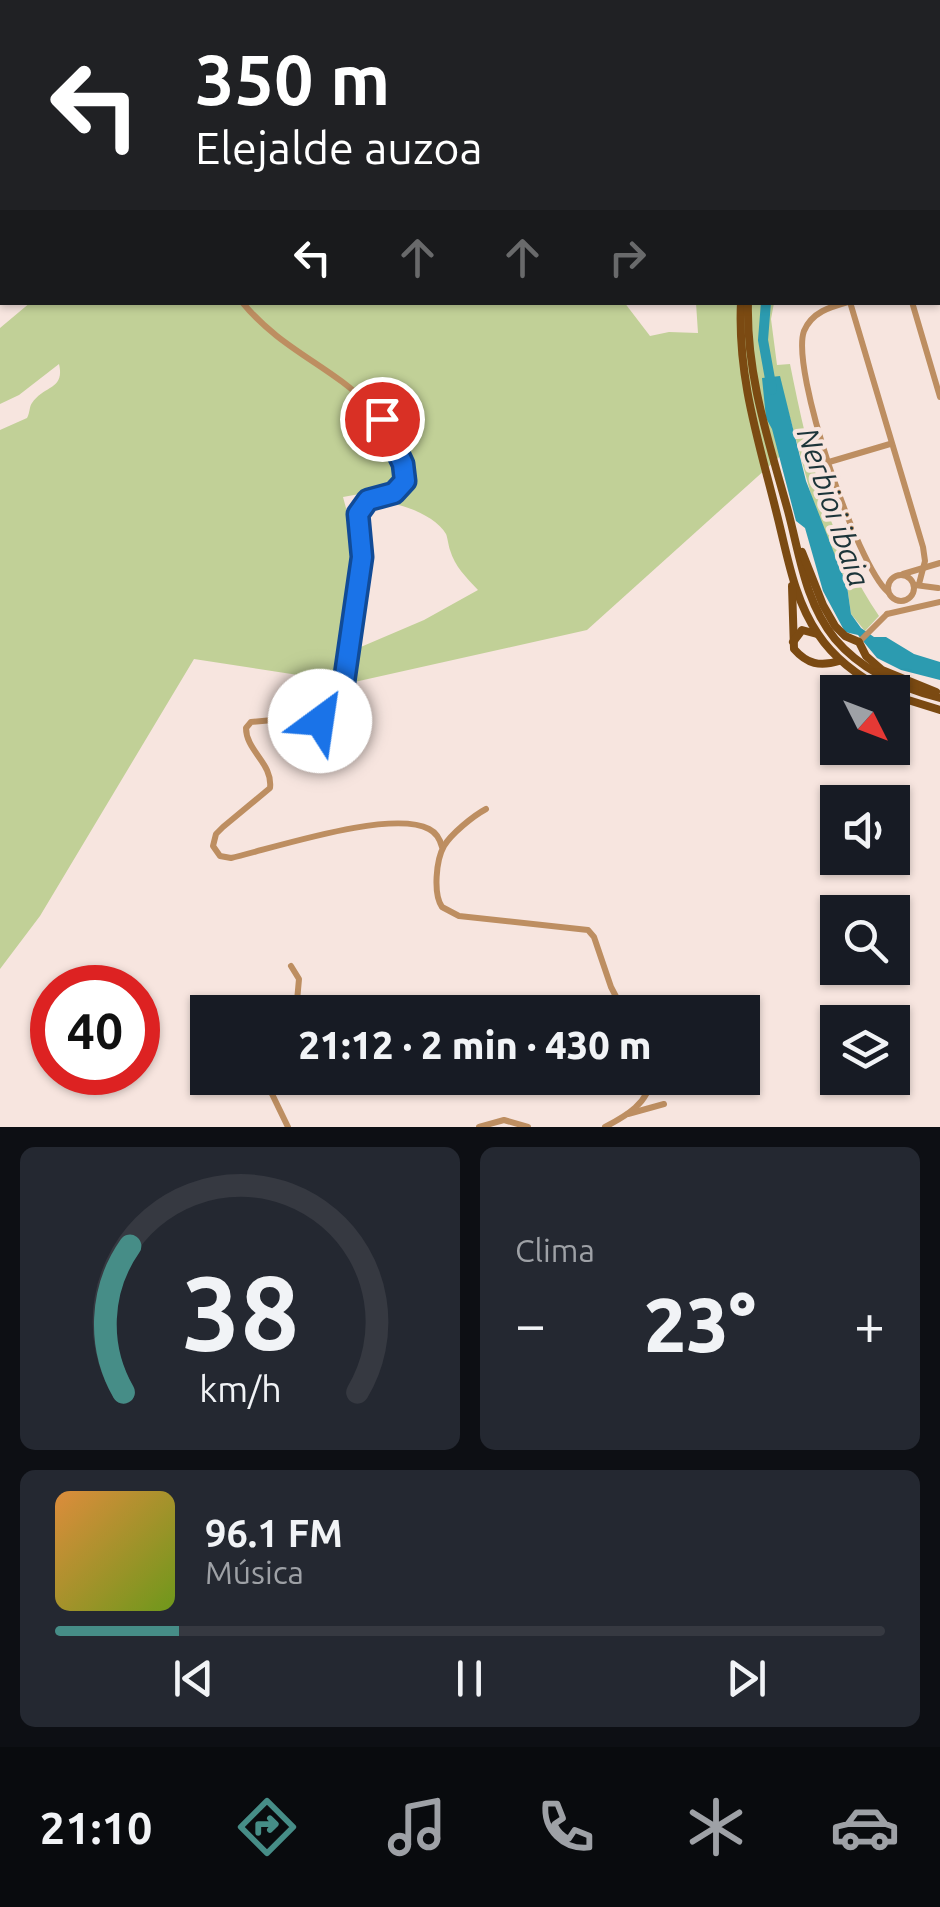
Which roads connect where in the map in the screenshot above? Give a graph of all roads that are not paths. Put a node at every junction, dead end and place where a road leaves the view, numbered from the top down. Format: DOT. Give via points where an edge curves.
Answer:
graph roads {
  1 [pos="245,305"];
  2 [pos="744,305"];
  3 [pos="744,305"];
  4 [pos="840,305"];
  5 [pos="850,305"];
  6 [pos="913,305"];
  7 [pos="940,397"];
  8 [pos="890,444"];
  9 [pos="830,462"];
  10 [pos="791,524"];
  11 [pos="918,533"];
  12 [pos="924,548"];
  13 [pos="788,563"];
  14 [pos="940,563"];
  15 [pos="924,567"];
  16 [pos="870,568"];
  17 [pos="913,570"];
  18 [pos="896,576"];
  19 [pos="918,583"];
  20 [pos="938,588"];
  21 [pos="889,593"];
  22 [pos="906,600"];
  23 [pos="940,602"];
  24 [pos="889,612"];
  25 [pos="818,634"];
  26 [pos="860,642"];
  27 [pos="792,646"];
  28 [pos="852,651"];
  29 [pos="839,661"];
  30 [pos="861,675"];
  31 [pos="940,696"];
  32 [pos="910,700"];
  33 [pos="940,710"];
  34 [pos="486,809"];
  35 [pos="442,848"];
  36 [pos="291,966"];
  37 [pos="298,995"];
  38 [pos="615,995"];
  39 [pos="272,1095"];
  40 [pos="647,1095"];
  41 [pos="650,1095"];
  42 [pos="626,1114"];
  43 [pos="288,1127"];
  44 [pos="479,1127"];
  45 [pos="528,1127"];
  46 [pos="605,1127"];
  1 -- 35 [label="street" via="289,346 336,374 382,419 405,481 394,493 368,500 358,514 362,557 342,694 312,724 250,722 247,740 271,776 270,788 222,827 213,846 231,858 310,836 408,825 428,828"];
  2 -- 10 [label="main road" via="752,375"];
  3 -- 13 [label="main road" via="747,403"];
  4 -- 9 [label="street" via="820,312 803,335"];
  5 -- 8 [label="street"];
  6 -- 7 [label="street"];
  8 -- 9 [label="street"];
  8 -- 11 [label="street"];
  9 -- 16 [label="street"];
  10 -- 26 [label="main road" via="829,616 845,636"];
  10 -- 31 [label="main road" via="811,597 841,646 890,681"];
  11 -- 12 [label="street"];
  11 -- 17 [label="street" via="921,557"];
  12 -- 14 [label="street"];
  12 -- 15 [label="street"];
  13 -- 25 [label="main road"];
  13 -- 27 [label="main road"];
  14 -- 15 [label="street"];
  14 -- 19 [label="street"];
  15 -- 17 [label="street"];
  15 -- 19 [label="street"];
  16 -- 18 [label="street"];
  16 -- 21 [label="street"];
  17 -- 18 [label="street"];
  18 -- 19 [label="street"];
  18 -- 21 [label="street"];
  19 -- 20 [label="street"];
  19 -- 22 [label="street"];
  21 -- 22 [label="street"];
  21 -- 24 [label="street"];
  22 -- 24 [label="street"];
  23 -- 24 [label="street"];
  24 -- 26 [label="street"];
  25 -- 27 [label="main road" via="802,630"];
  25 -- 30 [label="main road"];
  26 -- 28 [label="main road"];
  26 -- 31 [label="main road" via="882,670"];
  27 -- 29 [label="main road" via="810,663"];
  32 -- 33 [label="main road"];
  34 -- 35 [label="street"];
  35 -- 38 [label="street" via="435,886 442,908 459,916 588,930"];
  36 -- 37 [label="street"];
  39 -- 43 [label="street"];
  40 -- 42 [label="street"];
  41 -- 42 [label="street" via="664,1104"];
  42 -- 46 [label="street"];
  44 -- 45 [label="street" via="504,1120"];
}
